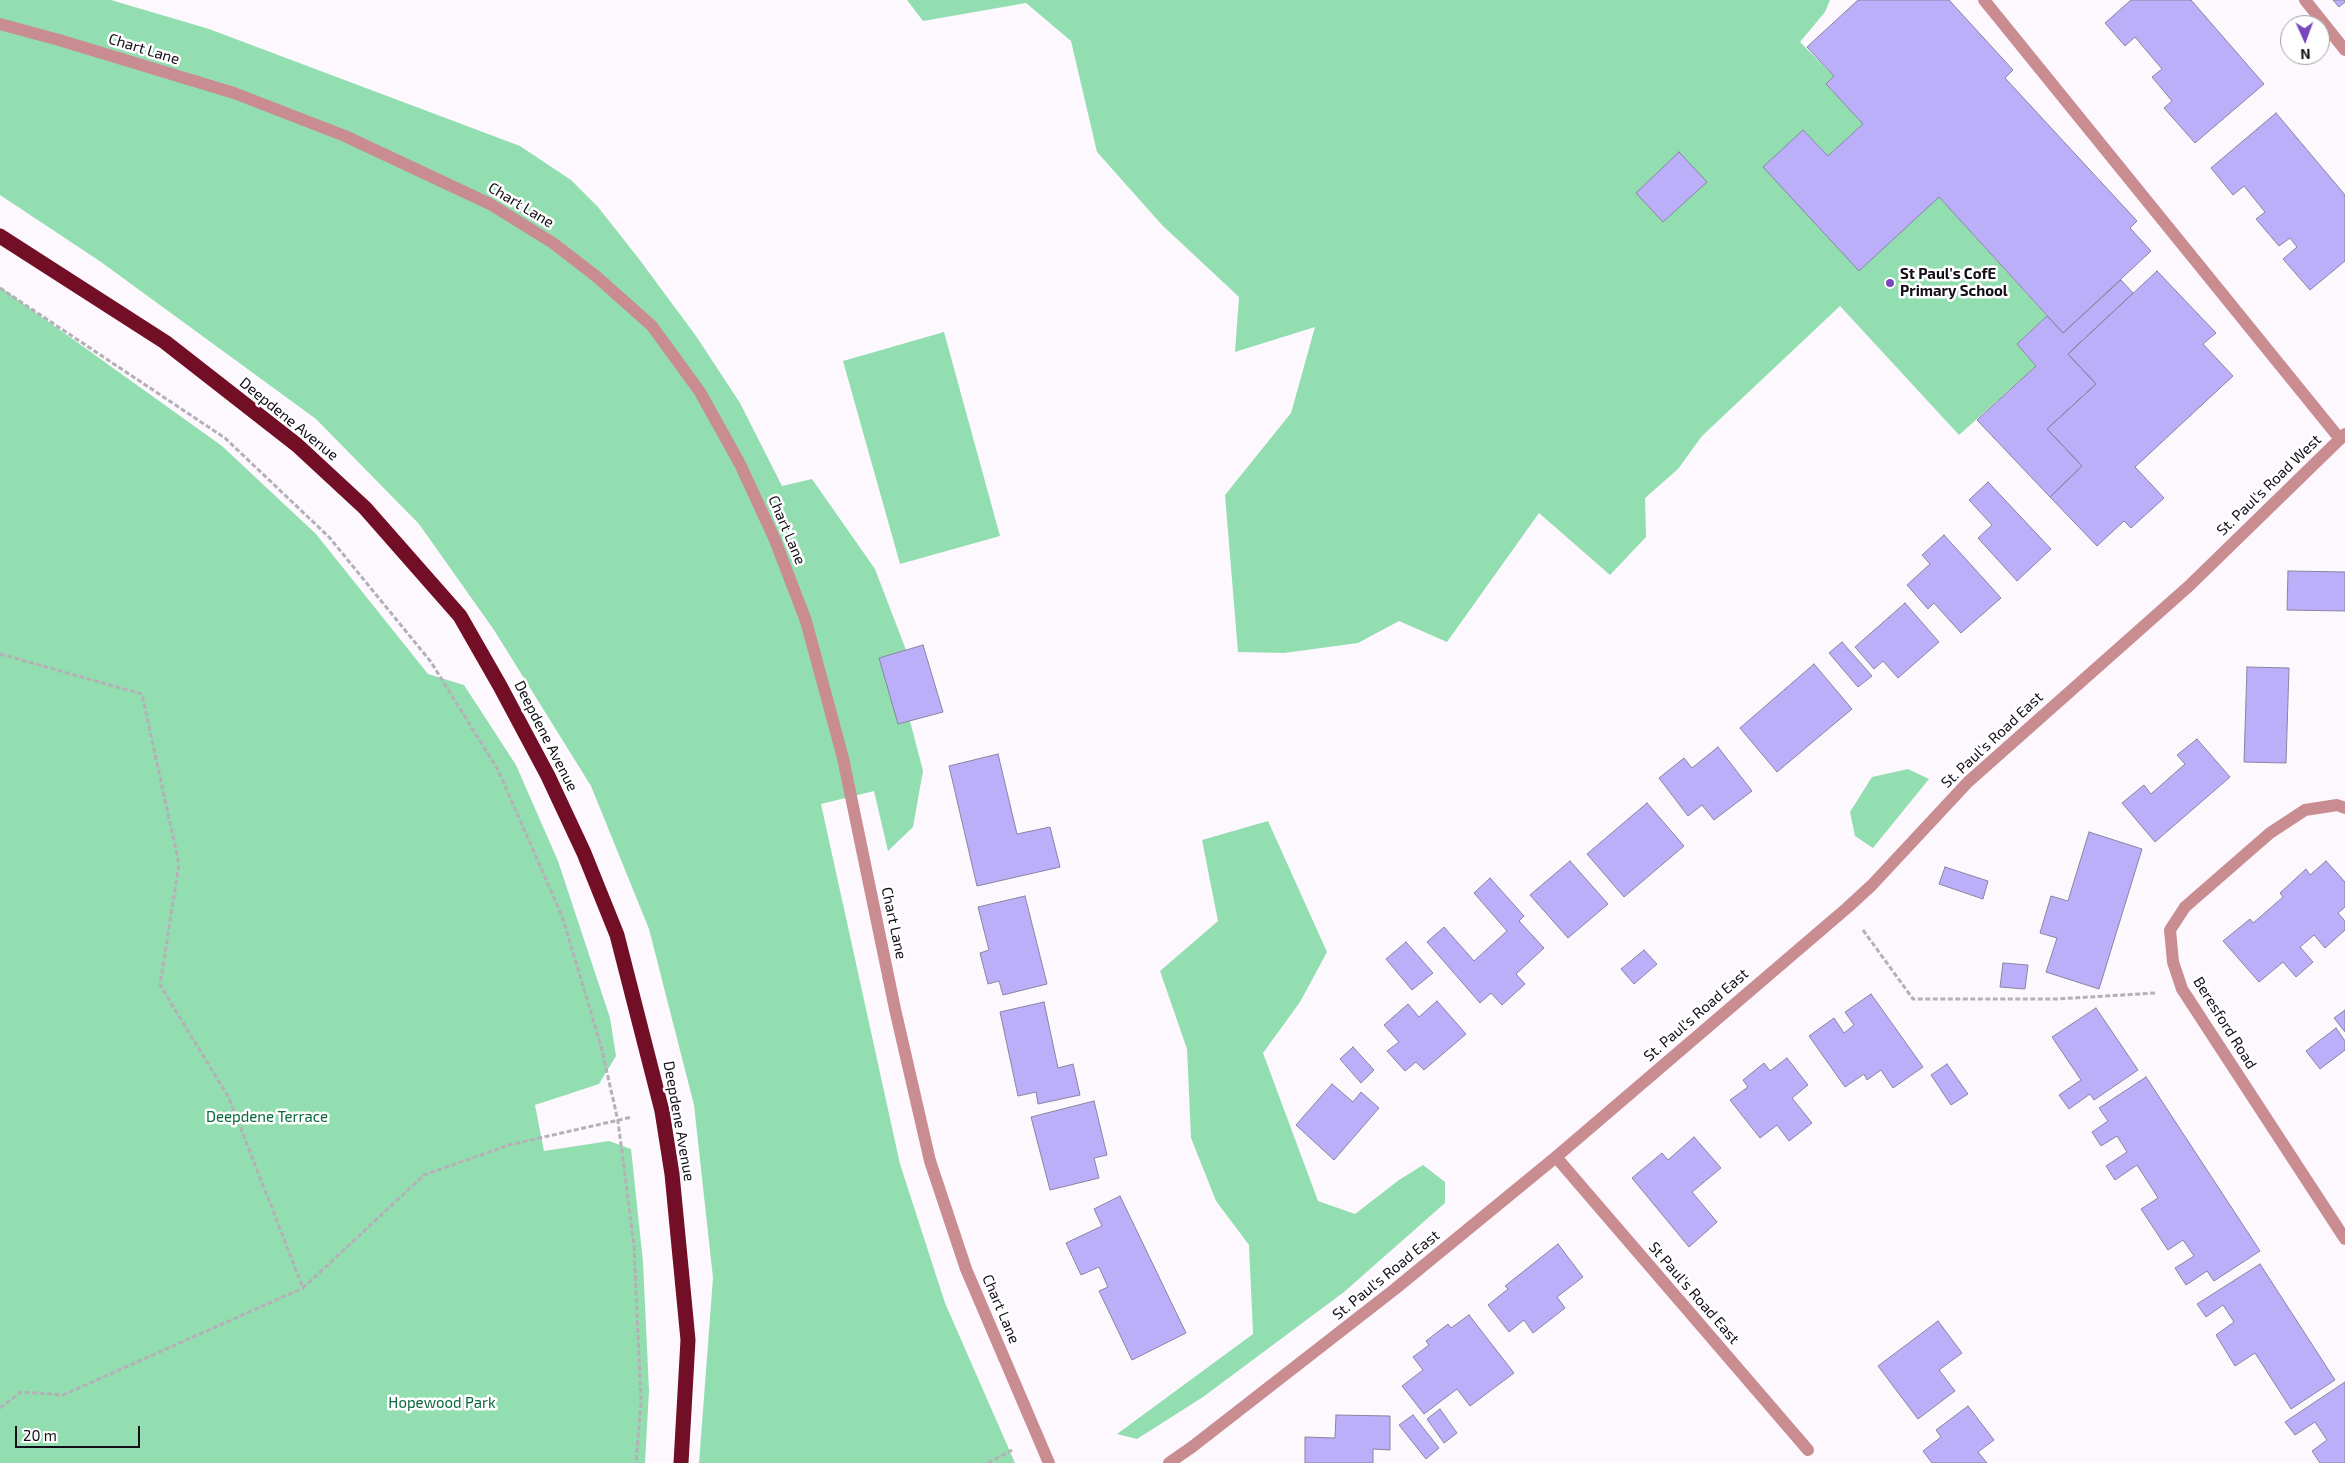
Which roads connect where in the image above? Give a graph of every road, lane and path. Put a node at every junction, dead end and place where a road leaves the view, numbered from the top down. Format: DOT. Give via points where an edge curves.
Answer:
graph roads {
  1 [pos="1984,0"];
  2 [pos="2305,0"];
  3 [pos="0,24"];
  4 [pos="2345,50"];
  5 [pos="0,236"];
  6 [pos="0,288"];
  7 [pos="2342,436"];
  8 [pos="2216,559"];
  9 [pos="0,654"];
  10 [pos="2345,808"];
  11 [pos="1847,908"];
  12 [pos="2182,989"];
  13 [pos="662,1111"];
  14 [pos="618,1120"];
  15 [pos="1556,1157"];
  16 [pos="2345,1238"];
  17 [pos="303,1288"];
  18 [pos="0,1408"];
  19 [pos="1808,1450"];
  20 [pos="1002,1455"];
  21 [pos="636,1463"];
  22 [pos="681,1463"];
  23 [pos="988,1463"];
  24 [pos="1049,1463"];
  25 [pos="1169,1463"];
  1 -- 7 [label="street"];
  2 -- 4 [label="street"];
  3 -- 24 [label="street, Chart Lane" via="234,93 353,140 490,204 553,243 597,276 652,326 700,392 740,464 775,540 806,621 843,758 930,1161 966,1268"];
  5 -- 13 [label="highway, Deepdene Avenue" via="165,342 297,445 365,508 460,616 548,776 588,862 617,935"];
  6 -- 14 [label="path" via="225,438 329,537 431,662 498,770 562,916 601,1046"];
  7 -- 8 [label="street, St. Paul's Road West"];
  8 -- 11 [label="street, St. Paul's Road East" via="1968,782"];
  9 -- 17 [label="path" via="142,694 179,864 160,985 229,1098"];
  10 -- 12 [label="street, Beresford Road" via="2337,805 2305,810 2270,833 2185,907 2170,930 2173,962"];
  11 -- 12 [label="path" via="1913,999 2057,999 2139,995"];
  11 -- 15 [label="street, St. Paul's Road East"];
  12 -- 16 [label="street, Beresford Road"];
  13 -- 14 [label="path"];
  13 -- 22 [label="highway, Deepdene Avenue" via="672,1174 688,1340"];
  14 -- 17 [label="path" via="509,1145 424,1175"];
  14 -- 21 [label="path" via="634,1246 641,1402"];
  15 -- 19 [label="street, St Paul's Road East"];
  15 -- 25 [label="street, St. Paul's Road East" via="1395,1289"];
  17 -- 18 [label="path" via="63,1396 21,1392"];
  20 -- 23 [label="path"];
}
